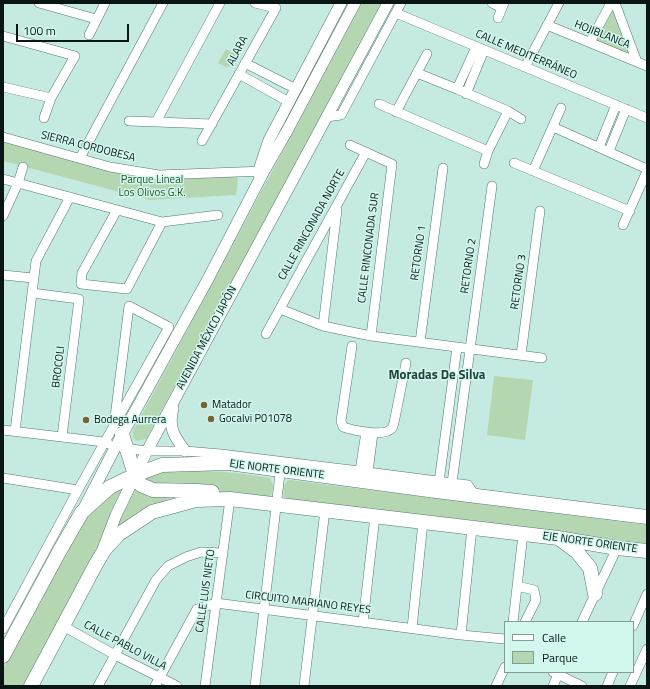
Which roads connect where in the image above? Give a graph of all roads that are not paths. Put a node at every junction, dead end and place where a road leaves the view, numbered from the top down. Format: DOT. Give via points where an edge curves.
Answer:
graph roads {
  1 [pos="39,3"];
  2 [pos="105,3"];
  3 [pos="163,3"];
  4 [pos="220,3"];
  5 [pos="255,3"];
  6 [pos="341,3"];
  7 [pos="355,3"];
  8 [pos="388,3"];
  9 [pos="401,3"];
  10 [pos="492,3"];
  11 [pos="558,3"];
  12 [pos="611,3"];
  13 [pos="615,3"];
  14 [pos="503,5"];
  15 [pos="396,13"];
  16 [pos="498,18"];
  17 [pos="96,19"];
  18 [pos="547,25"];
  19 [pos="89,35"];
  20 [pos="3,36"];
  21 [pos="590,42"];
  22 [pos="480,48"];
  23 [pos="427,54"];
  24 [pos="245,62"];
  25 [pos="637,62"];
  26 [pos="647,66"];
  27 [pos="525,67"];
  28 [pos="417,73"];
  29 [pos="239,74"];
  30 [pos="3,87"];
  31 [pos="296,89"];
  32 [pos="458,89"];
  33 [pos="466,94"];
  34 [pos="52,98"];
  35 [pos="289,102"];
  36 [pos="379,104"];
  37 [pos="616,105"];
  38 [pos="561,108"];
  39 [pos="626,109"];
  40 [pos="508,111"];
  41 [pos="396,112"];
  42 [pos="326,117"];
  43 [pos="44,118"];
  44 [pos="647,118"];
  45 [pos="522,119"];
  46 [pos="129,121"];
  47 [pos="156,122"];
  48 [pos="212,124"];
  49 [pos="553,127"];
  50 [pos="3,137"];
  51 [pos="202,141"];
  52 [pos="350,145"];
  53 [pos="599,147"];
  54 [pos="488,151"];
  55 [pos="609,151"];
  56 [pos="366,152"];
  57 [pos="80,158"];
  58 [pos="514,163"];
  59 [pos="484,164"];
  60 [pos="23,167"];
  61 [pos="443,168"];
  62 [pos="647,170"];
  63 [pos="261,171"];
  64 [pos="533,171"];
  65 [pos="3,179"];
  66 [pos="18,183"];
  67 [pos="492,186"];
  68 [pos="70,198"];
  69 [pos="338,204"];
  70 [pos="117,210"];
  71 [pos="540,211"];
  72 [pos="630,211"];
  73 [pos="218,215"];
  74 [pos="3,216"];
  75 [pos="162,222"];
  76 [pos="623,225"];
  77 [pos="3,275"];
  78 [pos="33,278"];
  79 [pos="32,293"];
  80 [pos="280,309"];
  81 [pos="323,326"];
  82 [pos="266,334"];
  83 [pos="371,336"];
  84 [pos="420,342"];
  85 [pos="352,346"];
  86 [pos="457,347"];
  87 [pos="470,348"];
  88 [pos="521,355"];
  89 [pos="542,358"];
  90 [pos="406,363"];
  91 [pos="175,398"];
  92 [pos="446,427"];
  93 [pos="458,428"];
  94 [pos="3,430"];
  95 [pos="15,431"];
  96 [pos="369,433"];
  97 [pos="62,437"];
  98 [pos="120,438"];
  99 [pos="104,442"];
  100 [pos="147,451"];
  101 [pos="185,451"];
  102 [pos="221,454"];
  103 [pos="209,464"];
  104 [pos="281,466"];
  105 [pos="326,467"];
  106 [pos="364,471"];
  107 [pos="314,474"];
  108 [pos="135,475"];
  109 [pos="3,478"];
  110 [pos="439,482"];
  111 [pos="452,483"];
  112 [pos="78,490"];
  113 [pos="475,495"];
  114 [pos="230,499"];
  115 [pos="276,505"];
  116 [pos="325,510"];
  117 [pos="82,512"];
  118 [pos="375,516"];
  119 [pos="647,517"];
  120 [pos="423,522"];
  121 [pos="472,528"];
  122 [pos="522,534"];
  123 [pos="558,538"];
  124 [pos="617,548"];
  125 [pos="647,551"];
  126 [pos="223,553"];
  127 [pos="96,564"];
  128 [pos="517,586"];
  129 [pos="595,594"];
  130 [pos="647,594"];
  131 [pos="216,604"];
  132 [pos="263,610"];
  133 [pos="313,616"];
  134 [pos="514,621"];
  135 [pos="525,621"];
  136 [pos="582,621"];
  137 [pos="363,622"];
  138 [pos="634,624"];
  139 [pos="63,626"];
  140 [pos="412,628"];
  141 [pos="3,629"];
  142 [pos="461,634"];
  143 [pos="504,639"];
  144 [pos="647,649"];
  145 [pos="115,655"];
  146 [pos="3,656"];
  147 [pos="504,669"];
  148 [pos="557,673"];
  149 [pos="613,673"];
  150 [pos="157,682"];
  151 [pos="31,686"];
  152 [pos="98,686"];
  153 [pos="177,686"];
  154 [pos="205,686"];
  155 [pos="255,686"];
  156 [pos="304,686"];
  157 [pos="496,686"];
  158 [pos="553,686"];
  159 [pos="582,686"];
  160 [pos="607,686"];
  161 [pos="630,686"];
  1 -- 17 [label="street"];
  2 -- 17 [label="street"];
  3 -- 57 [label="street"];
  4 -- 47 [label="street"];
  5 -- 24 [label="street, ALARA" via="276,8"];
  6 -- 31 [label="street"];
  7 -- 63 [label="street" via="287,131"];
  8 -- 42 [label="street, AVENIDA MÉXICO JAPÓN"];
  9 -- 15 [label="street"];
  10 -- 14 [label="street"];
  11 -- 18 [label="street"];
  12 -- 21 [label="street"];
  13 -- 25 [label="street"];
  14 -- 16 [label="street"];
  15 -- 22 [label="street, CALLE MEDITERRÁNEO"];
  15 -- 42 [label="street" via="341,115"];
  17 -- 19 [label="street"];
  18 -- 21 [label="street, HOJIBLANCA"];
  18 -- 27 [label="street"];
  20 -- 34 [label="street" via="75,56"];
  21 -- 25 [label="street, HOJIBLANCA"];
  22 -- 27 [label="street, CALLE MEDITERRÁNEO"];
  22 -- 32 [label="street"];
  22 -- 33 [label="street"];
  23 -- 28 [label="street"];
  24 -- 29 [label="street, ALARA"];
  24 -- 31 [label="street"];
  25 -- 26 [label="street, HOJIBLANCA"];
  27 -- 37 [label="street, CALLE MEDITERRÁNEO"];
  28 -- 32 [label="street"];
  28 -- 41 [label="street"];
  29 -- 35 [label="street"];
  29 -- 48 [label="street, ALARA"];
  30 -- 34 [label="street"];
  31 -- 35 [label="street"];
  32 -- 33 [label="street"];
  33 -- 40 [label="street"];
  34 -- 43 [label="street"];
  35 -- 63 [label="street" via="269,140"];
  36 -- 41 [label="street"];
  37 -- 39 [label="street, CALLE MEDITERRÁNEO"];
  37 -- 53 [label="street"];
  38 -- 49 [label="street"];
  39 -- 44 [label="street, CALLE MEDITERRÁNEO"];
  39 -- 55 [label="street"];
  40 -- 45 [label="street"];
  40 -- 54 [label="street"];
  41 -- 54 [label="street"];
  42 -- 91 [label="street, AVENIDA MÉXICO JAPÓN"];
  46 -- 47 [label="street"];
  47 -- 48 [label="street"];
  48 -- 51 [label="street, ALARA"];
  49 -- 53 [label="street"];
  49 -- 64 [label="street"];
  50 -- 57 [label="street, SIERRA CORDOBESA"];
  52 -- 56 [label="street"];
  53 -- 55 [label="street"];
  54 -- 59 [label="street"];
  55 -- 62 [label="street"];
  56 -- 69 [label="street, CALLE RINCONADA NORTE"];
  56 -- 83 [label="street, CALLE RINCONADA SUR" via="392,164"];
  57 -- 63 [label="street, SIERRA CORDOBESA" via="110,167 159,175"];
  58 -- 64 [label="street"];
  60 -- 66 [label="street"];
  61 -- 84 [label="street, RETORNO 1"];
  62 -- 72 [label="street"];
  63 -- 98 [label="street" via="256,186 208,279"];
  64 -- 72 [label="street"];
  65 -- 66 [label="street"];
  66 -- 68 [label="street"];
  66 -- 74 [label="street"];
  67 -- 87 [label="street, RETORNO 2"];
  68 -- 70 [label="street"];
  68 -- 78 [label="street" via="36,261"];
  69 -- 80 [label="street, CALLE RINCONADA NORTE"];
  69 -- 81 [label="street"];
  70 -- 75 [label="street"];
  70 -- 75 [label="street" via="82,274 81,284 127,289"];
  71 -- 88 [label="street, RETORNO 3"];
  72 -- 76 [label="street"];
  73 -- 75 [label="street"];
  77 -- 78 [label="street"];
  78 -- 79 [label="street"];
  79 -- 95 [label="street"];
  79 -- 97 [label="street, BROCOLI" via="79,299"];
  80 -- 81 [label="street"];
  80 -- 82 [label="street, CALLE RINCONADA NORTE"];
  81 -- 83 [label="street"];
  83 -- 84 [label="street"];
  84 -- 86 [label="street"];
  85 -- 96 [label="street" via="341,421 343,427"];
  86 -- 87 [label="street"];
  86 -- 92 [label="street"];
  87 -- 88 [label="street"];
  87 -- 93 [label="street, RETORNO 2"];
  88 -- 89 [label="street"];
  90 -- 96 [label="street" via="391,429"];
  91 -- 100 [label="street, AVENIDA MÉXICO JAPÓN"];
  91 -- 101 [label="street" via="171,414 172,428 175,438"];
  92 -- 93 [label="street"];
  92 -- 110 [label="street"];
  93 -- 111 [label="street, RETORNO 2"];
  94 -- 95 [label="street"];
  95 -- 97 [label="street"];
  96 -- 106 [label="street"];
  97 -- 99 [label="street"];
  98 -- 98 [label="street" via="169,327 129,306 127,322"];
  98 -- 99 [label="street"];
  98 -- 99 [label="street"];
  98 -- 100 [label="street"];
  98 -- 108 [label="main road"];
  98 -- 117 [label="street"];
  99 -- 112 [label="street"];
  100 -- 101 [label="street"];
  100 -- 108 [label="street, AVENIDA MÉXICO JAPÓN"];
  101 -- 102 [label="street"];
  102 -- 103 [label="main road"];
  102 -- 104 [label="street"];
  103 -- 104 [label="main road, EJE NORTE ORIENTE"];
  103 -- 108 [label="main road, EJE NORTE ORIENTE" via="162,465"];
  104 -- 105 [label="street"];
  104 -- 107 [label="main road, EJE NORTE ORIENTE"];
  104 -- 115 [label="street"];
  105 -- 106 [label="street"];
  105 -- 107 [label="main road"];
  106 -- 110 [label="street"];
  107 -- 113 [label="main road, EJE NORTE ORIENTE"];
  108 -- 114 [label="main road" via="141,484 153,490 223,493"];
  108 -- 117 [label="main road, EJE NORTE ORIENTE" via="110,486"];
  108 -- 127 [label="street, AVENIDA MÉXICO JAPÓN"];
  109 -- 112 [label="street"];
  110 -- 111 [label="street"];
  111 -- 113 [label="street" via="468,485"];
  112 -- 141 [label="street"];
  113 -- 119 [label="main road, EJE NORTE ORIENTE"];
  114 -- 115 [label="main road, EJE NORTE ORIENTE"];
  114 -- 126 [label="street, CALLE LUIS NIETO"];
  114 -- 127 [label="main road, EJE NORTE ORIENTE" via="196,500 152,512 119,534"];
  115 -- 116 [label="main road, EJE NORTE ORIENTE"];
  115 -- 132 [label="street"];
  116 -- 118 [label="main road, EJE NORTE ORIENTE"];
  116 -- 133 [label="street"];
  117 -- 146 [label="main road, EJE NORTE ORIENTE"];
  118 -- 120 [label="main road, EJE NORTE ORIENTE"];
  118 -- 137 [label="street"];
  120 -- 121 [label="main road, EJE NORTE ORIENTE"];
  120 -- 140 [label="street"];
  121 -- 122 [label="main road, EJE NORTE ORIENTE"];
  121 -- 142 [label="street"];
  122 -- 123 [label="main road, EJE NORTE ORIENTE"];
  122 -- 128 [label="street"];
  123 -- 124 [label="main road, EJE NORTE ORIENTE"];
  123 -- 129 [label="main road" via="577,552 590,568"];
  124 -- 125 [label="main road, EJE NORTE ORIENTE"];
  124 -- 129 [label="street"];
  126 -- 131 [label="street, CALLE LUIS NIETO"];
  126 -- 145 [label="street" via="201,552 168,566 156,580"];
  127 -- 139 [label="main road, EJE NORTE ORIENTE"];
  128 -- 134 [label="street"];
  128 -- 135 [label="street" via="534,590 536,600"];
  129 -- 136 [label="street"];
  130 -- 138 [label="street"];
  131 -- 132 [label="street, CIRCUITO MARIANO REYES"];
  131 -- 150 [label="street, CIRCUITO MARIANO REYES" via="197,608"];
  131 -- 154 [label="street, CALLE LUIS NIETO"];
  132 -- 133 [label="street, CIRCUITO MARIANO REYES"];
  132 -- 155 [label="street"];
  133 -- 137 [label="street, CIRCUITO MARIANO REYES"];
  133 -- 156 [label="street"];
  137 -- 140 [label="street, CIRCUITO MARIANO REYES"];
  139 -- 145 [label="street, CALLE PABLO VILLA"];
  139 -- 151 [label="main road, EJE NORTE ORIENTE"];
  140 -- 142 [label="street, CIRCUITO MARIANO REYES"];
  142 -- 143 [label="street, CIRCUITO MARIANO REYES"];
  144 -- 161 [label="street"];
  145 -- 150 [label="street, CALLE PABLO VILLA"];
  145 -- 152 [label="street"];
  147 -- 157 [label="street"];
  148 -- 158 [label="street"];
  148 -- 159 [label="street"];
  149 -- 160 [label="street"];
  150 -- 153 [label="street, CALLE PABLO VILLA"];
}
